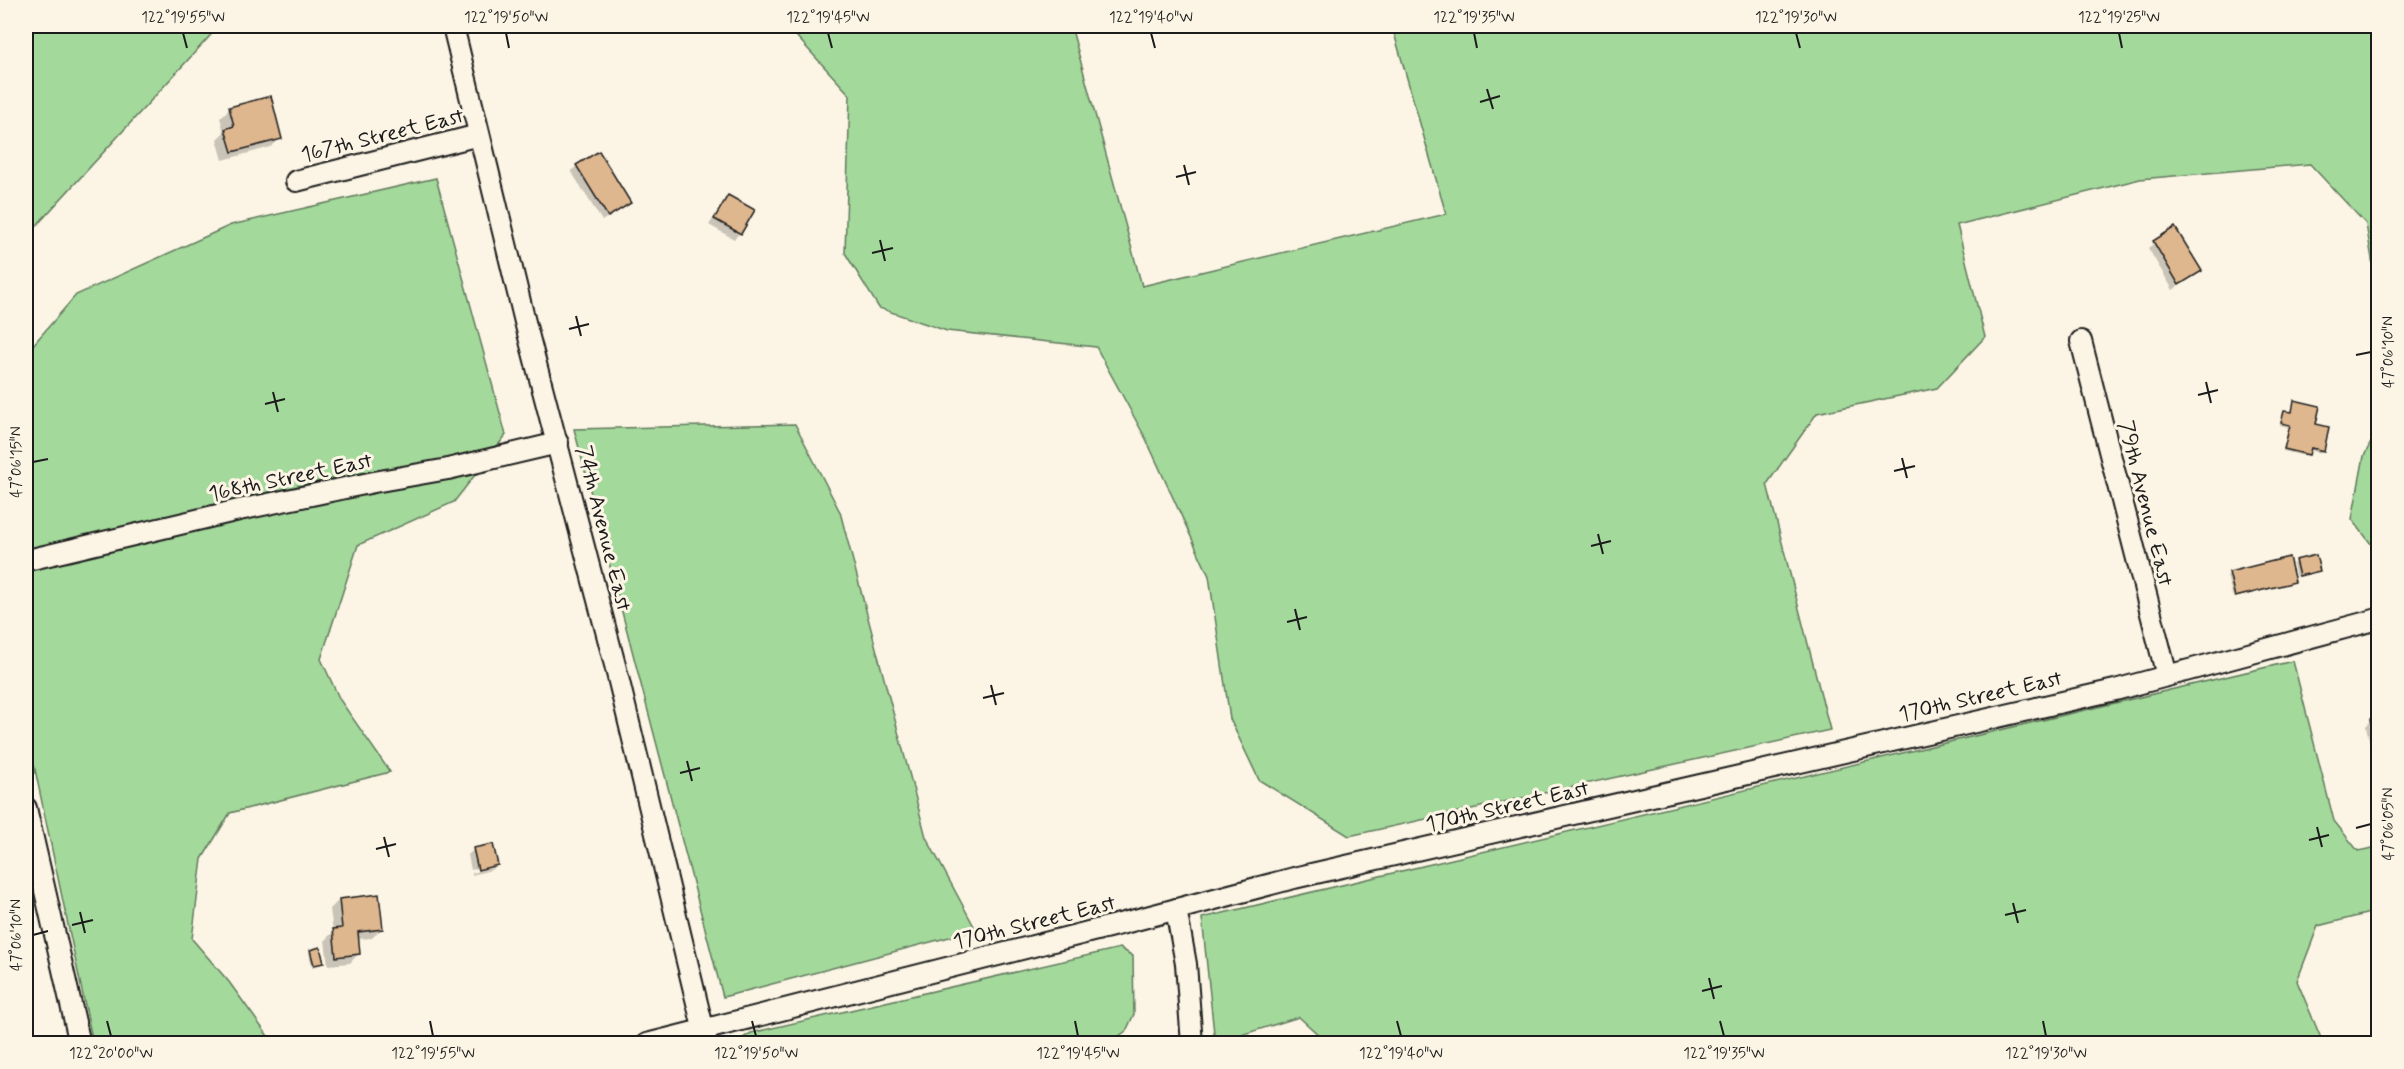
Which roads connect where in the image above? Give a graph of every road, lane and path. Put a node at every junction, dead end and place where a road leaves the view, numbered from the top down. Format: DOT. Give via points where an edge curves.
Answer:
graph roads {
  1 [pos="453,26"];
  2 [pos="479,135"];
  3 [pos="296,181"];
  4 [pos="2080,341"];
  5 [pos="558,443"];
  6 [pos="32,559"];
  7 [pos="2379,620"];
  8 [pos="2167,676"];
  9 [pos="26,808"];
  10 [pos="1176,909"];
  11 [pos="706,1037"];
  12 [pos="80,1044"];
  13 [pos="647,1044"];
  14 [pos="1192,1044"];
  1 -- 2 [label="street, 74th Avenue East"];
  2 -- 3 [label="street, 167th Street East"];
  2 -- 5 [label="street, 74th Avenue East"];
  4 -- 8 [label="street, 79th Avenue East"];
  5 -- 6 [label="street, 168th Street East" via="239,510"];
  5 -- 11 [label="street, 74th Avenue East"];
  7 -- 8 [label="street, 170th Street East"];
  8 -- 10 [label="street, 170th Street East" via="1294,878"];
  9 -- 12 [label="street"];
  10 -- 11 [label="street, 170th Street East"];
  10 -- 14 [label="street" via="1186,964"];
  11 -- 13 [label="street, 170th Street East"];
}
